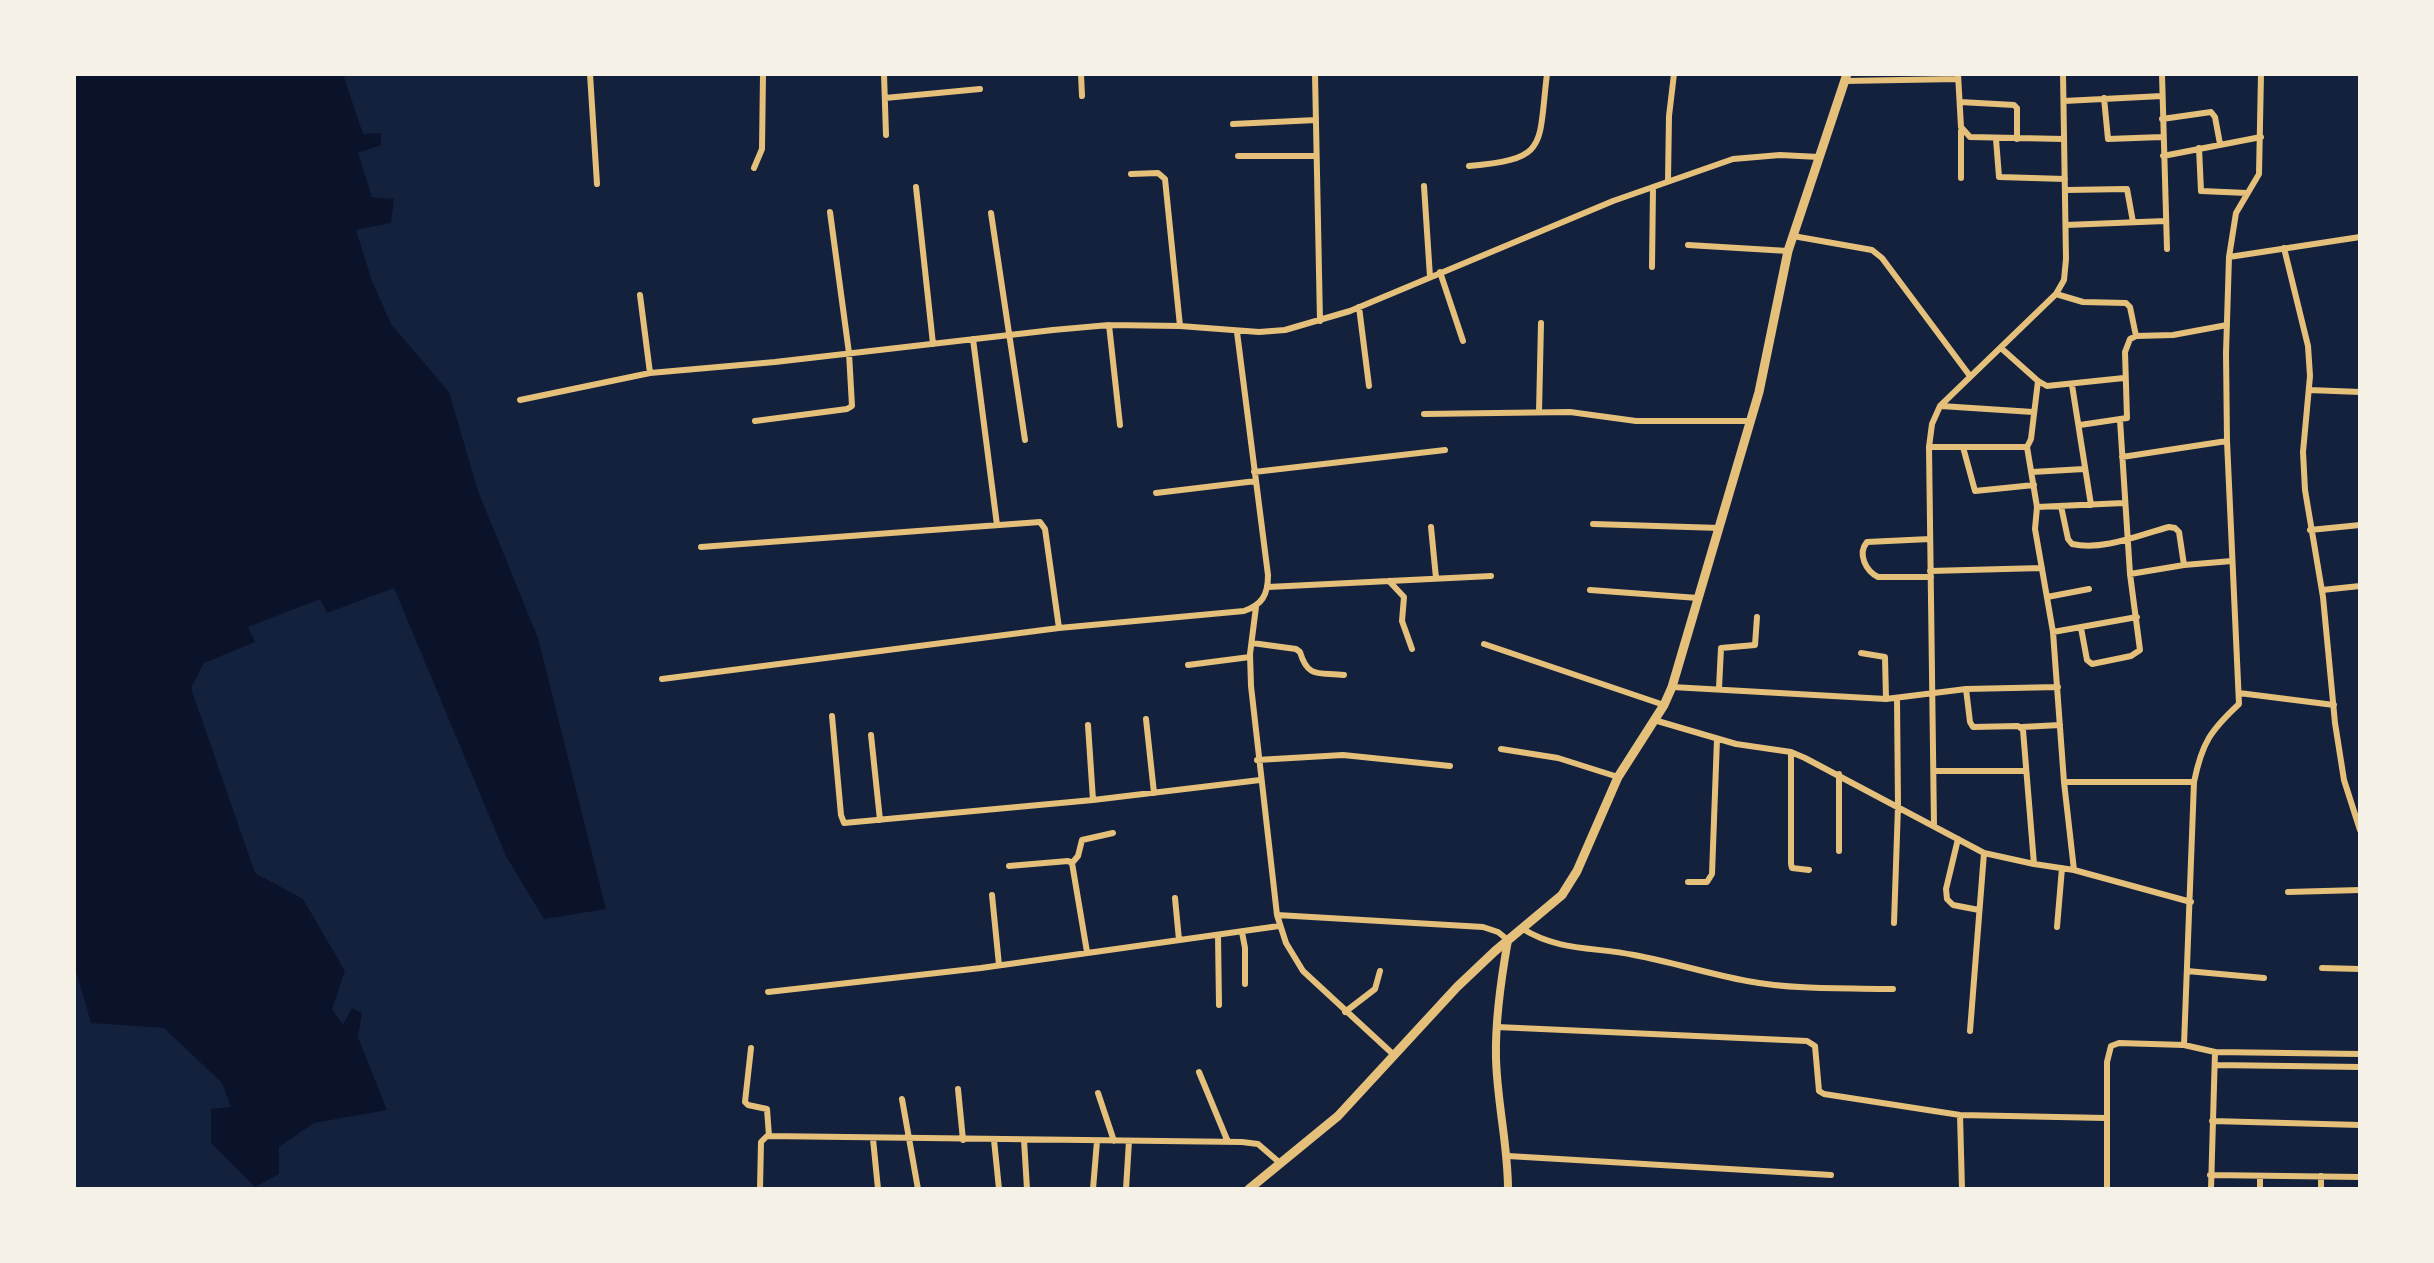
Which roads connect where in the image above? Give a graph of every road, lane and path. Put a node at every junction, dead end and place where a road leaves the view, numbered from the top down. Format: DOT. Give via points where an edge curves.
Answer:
graph roads {
  1 [pos="590,74"];
  2 [pos="763,74"];
  3 [pos="884,74"];
  4 [pos="1081,74"];
  5 [pos="1315,74"];
  6 [pos="1547,74"];
  7 [pos="1674,74"];
  8 [pos="2063,74"];
  9 [pos="2162,74"];
  10 [pos="2261,74"];
  11 [pos="1925,77"];
  12 [pos="1958,77"];
  13 [pos="1845,78"];
  14 [pos="980,89"];
  15 [pos="1082,96"];
  16 [pos="2162,96"];
  17 [pos="885,98"];
  18 [pos="2104,98"];
  19 [pos="2064,101"];
  20 [pos="1960,102"];
  21 [pos="2162,119"];
  22 [pos="1316,120"];
  23 [pos="1233,124"];
  24 [pos="1961,127"];
  25 [pos="886,135"];
  26 [pos="2162,137"];
  27 [pos="2261,137"];
  28 [pos="1996,139"];
  29 [pos="2017,139"];
  30 [pos="2064,139"];
  31 [pos="2220,144"];
  32 [pos="2199,148"];
  33 [pos="1238,156"];
  34 [pos="1316,156"];
  35 [pos="2163,156"];
  36 [pos="1819,157"];
  37 [pos="1469,166"];
  38 [pos="754,168"];
  39 [pos="1131,174"];
  40 [pos="1961,178"];
  41 [pos="2065,179"];
  42 [pos="1668,180"];
  43 [pos="597,184"];
  44 [pos="1424,186"];
  45 [pos="916,187"];
  46 [pos="1653,187"];
  47 [pos="2066,190"];
  48 [pos="2247,193"];
  49 [pos="830,212"];
  50 [pos="991,213"];
  51 [pos="2165,221"];
  52 [pos="2133,222"];
  53 [pos="2066,225"];
  54 [pos="1793,236"];
  55 [pos="2360,237"];
  56 [pos="1688,245"];
  57 [pos="2284,248"];
  58 [pos="2167,249"];
  59 [pos="1788,251"];
  60 [pos="2229,257"];
  61 [pos="1652,267"];
  62 [pos="1440,272"];
  63 [pos="1430,277"];
  64 [pos="2056,294"];
  65 [pos="640,295"];
  66 [pos="1359,307"];
  67 [pos="1320,321"];
  68 [pos="1541,323"];
  69 [pos="1109,325"];
  70 [pos="2227,325"];
  71 [pos="1180,326"];
  72 [pos="1237,332"];
  73 [pos="1009,336"];
  74 [pos="2136,336"];
  75 [pos="973,339"];
  76 [pos="1463,341"];
  77 [pos="933,344"];
  78 [pos="2001,348"];
  79 [pos="849,353"];
  80 [pos="650,373"];
  81 [pos="1970,376"];
  82 [pos="2124,378"];
  83 [pos="2038,381"];
  84 [pos="2072,385"];
  85 [pos="1369,386"];
  86 [pos="2309,390"];
  87 [pos="2360,392"];
  88 [pos="520,400"];
  89 [pos="1940,406"];
  90 [pos="1539,412"];
  91 [pos="2033,412"];
  92 [pos="1424,414"];
  93 [pos="2120,420"];
  94 [pos="755,421"];
  95 [pos="1749,421"];
  96 [pos="1120,425"];
  97 [pos="2080,425"];
  98 [pos="1025,440"];
  99 [pos="2227,441"];
  100 [pos="1929,447"];
  101 [pos="1963,447"];
  102 [pos="2027,447"];
  103 [pos="1445,450"];
  104 [pos="2122,457"];
  105 [pos="2084,469"];
  106 [pos="1254,472"];
  107 [pos="2032,472"];
  108 [pos="1256,481"];
  109 [pos="2034,485"];
  110 [pos="1156,493"];
  111 [pos="2124,503"];
  112 [pos="2091,505"];
  113 [pos="2061,506"];
  114 [pos="2037,507"];
  115 [pos="1593,524"];
  116 [pos="997,525"];
  117 [pos="2360,525"];
  118 [pos="1431,527"];
  119 [pos="1720,528"];
  120 [pos="2310,530"];
  121 [pos="1930,539"];
  122 [pos="2127,539"];
  123 [pos="701,547"];
  124 [pos="2232,561"];
  125 [pos="2184,565"];
  126 [pos="2042,568"];
  127 [pos="1930,574"];
  128 [pos="2130,574"];
  129 [pos="1491,576"];
  130 [pos="1436,578"];
  131 [pos="1389,581"];
  132 [pos="2360,586"];
  133 [pos="1268,587"];
  134 [pos="2089,589"];
  135 [pos="1590,590"];
  136 [pos="2322,590"];
  137 [pos="2047,597"];
  138 [pos="1698,598"];
  139 [pos="1256,607"];
  140 [pos="1757,617"];
  141 [pos="2137,617"];
  142 [pos="1059,628"];
  143 [pos="2081,628"];
  144 [pos="2053,632"];
  145 [pos="1252,643"];
  146 [pos="1484,644"];
  147 [pos="1412,649"];
  148 [pos="1861,653"];
  149 [pos="1250,657"];
  150 [pos="1188,665"];
  151 [pos="1344,675"];
  152 [pos="662,679"];
  153 [pos="1672,687"];
  154 [pos="2058,687"];
  155 [pos="1719,688"];
  156 [pos="1966,689"];
  157 [pos="2239,693"];
  158 [pos="1930,695"];
  159 [pos="1897,698"];
  160 [pos="1886,699"];
  161 [pos="1664,705"];
  162 [pos="2334,705"];
  163 [pos="832,716"];
  164 [pos="1146,719"];
  165 [pos="1654,720"];
  166 [pos="1088,725"];
  167 [pos="2060,725"];
  168 [pos="2022,727"];
  169 [pos="871,735"];
  170 [pos="1717,739"];
  171 [pos="1501,749"];
  172 [pos="1791,752"];
  173 [pos="1257,760"];
  174 [pos="1450,766"];
  175 [pos="1934,771"];
  176 [pos="2026,771"];
  177 [pos="1839,774"];
  178 [pos="1618,777"];
  179 [pos="1260,780"];
  180 [pos="2064,782"];
  181 [pos="2194,782"];
  182 [pos="1154,793"];
  183 [pos="1093,800"];
  184 [pos="1898,806"];
  185 [pos="880,820"];
  186 [pos="1934,826"];
  187 [pos="2360,830"];
  188 [pos="1113,833"];
  189 [pos="1958,839"];
  190 [pos="1839,851"];
  191 [pos="1984,853"];
  192 [pos="1072,863"];
  193 [pos="2034,864"];
  194 [pos="1009,866"];
  195 [pos="2062,868"];
  196 [pos="1809,870"];
  197 [pos="2074,870"];
  198 [pos="1688,882"];
  199 [pos="2360,890"];
  200 [pos="2288,892"];
  201 [pos="992,895"];
  202 [pos="1175,898"];
  203 [pos="2191,902"];
  204 [pos="1979,910"];
  205 [pos="1277,915"];
  206 [pos="1894,923"];
  207 [pos="1279,926"];
  208 [pos="2057,927"];
  209 [pos="1523,929"];
  210 [pos="1242,932"];
  211 [pos="1218,935"];
  212 [pos="1179,940"];
  213 [pos="1508,940"];
  214 [pos="1087,952"];
  215 [pos="999,965"];
  216 [pos="2322,968"];
  217 [pos="2360,969"];
  218 [pos="1380,971"];
  219 [pos="2187,971"];
  220 [pos="2264,978"];
  221 [pos="1245,984"];
  222 [pos="1893,989"];
  223 [pos="768,992"];
  224 [pos="1219,1005"];
  225 [pos="1345,1012"];
  226 [pos="1497,1027"];
  227 [pos="1970,1031"];
  228 [pos="2184,1045"];
  229 [pos="751,1048"];
  230 [pos="2215,1052"];
  231 [pos="2360,1054"];
  232 [pos="1395,1056"];
  233 [pos="2216,1065"];
  234 [pos="2360,1067"];
  235 [pos="1199,1072"];
  236 [pos="958,1089"];
  237 [pos="1098,1093"];
  238 [pos="902,1099"];
  239 [pos="1960,1115"];
  240 [pos="2106,1118"];
  241 [pos="2212,1121"];
  242 [pos="2360,1125"];
  243 [pos="769,1136"];
  244 [pos="873,1139"];
  245 [pos="910,1139"];
  246 [pos="963,1140"];
  247 [pos="994,1140"];
  248 [pos="1024,1140"];
  249 [pos="1097,1141"];
  250 [pos="1114,1141"];
  251 [pos="1129,1141"];
  252 [pos="1228,1142"];
  253 [pos="1508,1156"];
  254 [pos="1280,1163"];
  255 [pos="1831,1175"];
  256 [pos="2210,1175"];
  257 [pos="2260,1176"];
  258 [pos="2321,1176"];
  259 [pos="2360,1177"];
  260 [pos="760,1189"];
  261 [pos="878,1189"];
  262 [pos="918,1189"];
  263 [pos="999,1189"];
  264 [pos="1027,1189"];
  265 [pos="1093,1189"];
  266 [pos="1126,1189"];
  267 [pos="1249,1189"];
  268 [pos="1508,1189"];
  269 [pos="1962,1189"];
  270 [pos="2107,1189"];
  271 [pos="2211,1189"];
  272 [pos="2260,1189"];
  273 [pos="2321,1189"];
  1 -- 43 [label="street"];
  2 -- 38 [label="street" via="762,149"];
  3 -- 17 [label="street"];
  4 -- 15 [label="street"];
  5 -- 22 [label="street"];
  6 -- 37 [label="street" via="1535,146 1516,160"];
  7 -- 42 [label="street"];
  8 -- 19 [label="street"];
  9 -- 16 [label="street"];
  10 -- 27 [label="street"];
  11 -- 12 [label="street"];
  11 -- 13 [label="street"];
  12 -- 20 [label="street"];
  13 -- 36 [label="main road"];
  14 -- 17 [label="street"];
  16 -- 18 [label="street"];
  16 -- 21 [label="street"];
  17 -- 25 [label="street"];
  18 -- 19 [label="street"];
  18 -- 26 [label="street" via="2108,139"];
  19 -- 30 [label="street"];
  20 -- 24 [label="street"];
  20 -- 29 [label="street" via="2014,105"];
  21 -- 26 [label="street"];
  21 -- 31 [label="street" via="2211,112"];
  22 -- 23 [label="street"];
  22 -- 34 [label="street"];
  24 -- 28 [label="street" via="1970,137"];
  24 -- 40 [label="street"];
  26 -- 35 [label="street"];
  27 -- 31 [label="street"];
  27 -- 48 [label="street" via="2259,174"];
  28 -- 29 [label="street"];
  28 -- 41 [label="street" via="1999,177"];
  29 -- 30 [label="street"];
  30 -- 41 [label="street"];
  31 -- 32 [label="street"];
  32 -- 35 [label="street"];
  32 -- 48 [label="street" via="2201,191"];
  33 -- 34 [label="street"];
  34 -- 67 [label="street"];
  35 -- 51 [label="street"];
  36 -- 42 [label="street" via="1733,159"];
  36 -- 54 [label="main road"];
  39 -- 71 [label="street" via="1158,173 1165,179"];
  41 -- 47 [label="street"];
  42 -- 46 [label="street"];
  44 -- 63 [label="street"];
  45 -- 77 [label="street"];
  46 -- 61 [label="street"];
  46 -- 62 [label="street"];
  47 -- 52 [label="street" via="2127,189"];
  47 -- 53 [label="street"];
  48 -- 60 [label="street" via="2236,213"];
  49 -- 79 [label="street"];
  50 -- 73 [label="street"];
  51 -- 52 [label="street"];
  51 -- 58 [label="street"];
  52 -- 53 [label="street"];
  53 -- 64 [label="street" via="2064,280"];
  54 -- 59 [label="main road"];
  54 -- 81 [label="street" via="1872,250"];
  55 -- 57 [label="street"];
  56 -- 59 [label="street"];
  57 -- 60 [label="street"];
  57 -- 86 [label="street" via="2308,346"];
  59 -- 95 [label="main road"];
  60 -- 70 [label="street"];
  62 -- 63 [label="street"];
  62 -- 76 [label="street"];
  63 -- 66 [label="street"];
  64 -- 74 [label="street" via="2083,302 2126,303"];
  64 -- 78 [label="street"];
  65 -- 80 [label="street"];
  66 -- 67 [label="street"];
  66 -- 85 [label="street"];
  67 -- 72 [label="street" via="1285,330"];
  68 -- 90 [label="street"];
  69 -- 71 [label="street"];
  69 -- 73 [label="street"];
  69 -- 96 [label="street"];
  70 -- 74 [label="street"];
  70 -- 99 [label="street"];
  71 -- 72 [label="street"];
  72 -- 106 [label="street"];
  73 -- 75 [label="street"];
  73 -- 98 [label="street"];
  74 -- 82 [label="street" via="2126,344"];
  75 -- 77 [label="street"];
  75 -- 116 [label="street"];
  77 -- 79 [label="street"];
  78 -- 81 [label="street"];
  78 -- 83 [label="street"];
  79 -- 80 [label="street"];
  79 -- 94 [label="street" via="852,406"];
  80 -- 88 [label="street"];
  81 -- 89 [label="street"];
  82 -- 84 [label="street"];
  82 -- 93 [label="street" via="2128,415"];
  83 -- 84 [label="street"];
  83 -- 91 [label="street"];
  84 -- 97 [label="street"];
  86 -- 87 [label="street"];
  86 -- 120 [label="street" via="2303,452"];
  89 -- 91 [label="street"];
  89 -- 100 [label="street"];
  90 -- 92 [label="street"];
  90 -- 95 [label="street" via="1636,421"];
  91 -- 102 [label="street"];
  93 -- 97 [label="street"];
  93 -- 104 [label="street"];
  95 -- 119 [label="main road"];
  97 -- 105 [label="street"];
  99 -- 104 [label="street"];
  99 -- 124 [label="street"];
  100 -- 101 [label="street"];
  100 -- 121 [label="street"];
  101 -- 102 [label="street"];
  101 -- 109 [label="street" via="1975,491"];
  102 -- 107 [label="street"];
  103 -- 106 [label="street"];
  104 -- 111 [label="street"];
  105 -- 107 [label="street"];
  105 -- 112 [label="street"];
  106 -- 108 [label="street"];
  107 -- 109 [label="street"];
  108 -- 110 [label="street"];
  108 -- 133 [label="street"];
  109 -- 114 [label="street"];
  111 -- 112 [label="street"];
  111 -- 122 [label="street"];
  112 -- 113 [label="street"];
  113 -- 114 [label="street"];
  113 -- 122 [label="street" via="2072,544"];
  114 -- 126 [label="street"];
  115 -- 119 [label="street"];
  116 -- 123 [label="street"];
  116 -- 142 [label="street" via="1043,524"];
  117 -- 120 [label="street"];
  118 -- 130 [label="street"];
  119 -- 138 [label="main road"];
  120 -- 136 [label="street"];
  121 -- 127 [label="street"];
  121 -- 127 [label="street" via="1867,542 1862,555 1878,577"];
  122 -- 125 [label="street" via="2175,528"];
  122 -- 128 [label="street"];
  124 -- 125 [label="street"];
  124 -- 157 [label="street"];
  125 -- 128 [label="street"];
  126 -- 127 [label="street"];
  126 -- 137 [label="street"];
  127 -- 158 [label="street"];
  128 -- 141 [label="street"];
  129 -- 130 [label="street"];
  130 -- 131 [label="street"];
  131 -- 133 [label="street"];
  131 -- 147 [label="street" via="1404,597 1402,621"];
  132 -- 136 [label="street"];
  133 -- 139 [label="street"];
  134 -- 137 [label="street"];
  135 -- 138 [label="street"];
  136 -- 162 [label="street"];
  137 -- 144 [label="street"];
  138 -- 153 [label="main road"];
  139 -- 142 [label="street"];
  139 -- 145 [label="street"];
  140 -- 155 [label="street" via="1755,645 1721,648"];
  141 -- 143 [label="street"];
  141 -- 143 [label="street" via="2137,653 2092,664"];
  142 -- 152 [label="street"];
  143 -- 144 [label="street"];
  144 -- 154 [label="street"];
  145 -- 149 [label="street"];
  145 -- 151 [label="street" via="1296,649 1311,672"];
  146 -- 161 [label="street"];
  148 -- 160 [label="street" via="1885,657"];
  149 -- 150 [label="street"];
  149 -- 173 [label="street"];
  153 -- 155 [label="street"];
  153 -- 161 [label="main road"];
  154 -- 156 [label="street"];
  154 -- 167 [label="street"];
  155 -- 160 [label="street"];
  156 -- 158 [label="street"];
  156 -- 168 [label="street" via="1973,727"];
  157 -- 162 [label="street"];
  157 -- 181 [label="street" via="2239,704 2215,726 2201,750"];
  158 -- 159 [label="street"];
  158 -- 175 [label="street"];
  159 -- 160 [label="street"];
  159 -- 184 [label="street"];
  161 -- 165 [label="main road"];
  162 -- 187 [label="street" via="2344,780"];
  163 -- 185 [label="street" via="842,821"];
  164 -- 182 [label="street"];
  165 -- 170 [label="street"];
  165 -- 178 [label="main road"];
  166 -- 183 [label="street"];
  167 -- 168 [label="street"];
  167 -- 180 [label="street"];
  168 -- 176 [label="street"];
  169 -- 185 [label="street"];
  170 -- 172 [label="street"];
  170 -- 198 [label="street" via="1712,874 1707,882"];
  171 -- 178 [label="street" via="1558,758"];
  172 -- 177 [label="street"];
  172 -- 196 [label="street" via="1791,864"];
  173 -- 174 [label="street" via="1343,755"];
  173 -- 179 [label="street"];
  175 -- 176 [label="street"];
  175 -- 186 [label="street"];
  176 -- 193 [label="street"];
  177 -- 184 [label="street"];
  177 -- 190 [label="street"];
  178 -- 209 [label="main road" via="1567,889"];
  179 -- 182 [label="street"];
  179 -- 205 [label="street"];
  180 -- 181 [label="street"];
  180 -- 197 [label="street"];
  181 -- 203 [label="street"];
  182 -- 183 [label="street"];
  183 -- 185 [label="street"];
  184 -- 186 [label="street"];
  184 -- 206 [label="street"];
  186 -- 189 [label="street"];
  188 -- 192 [label="street" via="1082,840"];
  189 -- 191 [label="street"];
  189 -- 204 [label="street" via="1947,899"];
  191 -- 193 [label="street"];
  191 -- 204 [label="street"];
  192 -- 194 [label="street"];
  192 -- 214 [label="street"];
  193 -- 195 [label="street"];
  195 -- 197 [label="street"];
  195 -- 208 [label="street"];
  197 -- 203 [label="street"];
  199 -- 200 [label="street"];
  201 -- 215 [label="street"];
  202 -- 212 [label="street"];
  203 -- 219 [label="street"];
  204 -- 227 [label="street"];
  205 -- 207 [label="street"];
  205 -- 213 [label="street" via="1483,927"];
  207 -- 210 [label="street"];
  207 -- 225 [label="street" via="1303,971"];
  209 -- 213 [label="main road"];
  209 -- 222 [label="street" via="1570,948 1636,955 1756,983"];
  210 -- 211 [label="street"];
  210 -- 221 [label="street"];
  211 -- 212 [label="street"];
  211 -- 224 [label="street"];
  212 -- 214 [label="street"];
  213 -- 226 [label="street"];
  213 -- 232 [label="main road"];
  214 -- 215 [label="street"];
  215 -- 223 [label="street"];
  216 -- 217 [label="street"];
  218 -- 225 [label="street" via="1375,989"];
  219 -- 220 [label="street"];
  219 -- 228 [label="street"];
  225 -- 232 [label="street"];
  226 -- 239 [label="street" via="1807,1041 1815,1046 1819,1091"];
  226 -- 253 [label="street"];
  228 -- 230 [label="street"];
  228 -- 240 [label="street" via="2111,1046"];
  229 -- 243 [label="street" via="745,1102 767,1109"];
  230 -- 231 [label="street"];
  230 -- 233 [label="street"];
  232 -- 254 [label="main road" via="1338,1116"];
  233 -- 234 [label="street"];
  233 -- 241 [label="street"];
  235 -- 252 [label="street"];
  236 -- 246 [label="street"];
  237 -- 250 [label="street"];
  238 -- 245 [label="street"];
  239 -- 240 [label="street"];
  239 -- 269 [label="street"];
  240 -- 270 [label="street"];
  241 -- 242 [label="street"];
  241 -- 256 [label="street"];
  243 -- 244 [label="street"];
  243 -- 260 [label="street" via="761,1142"];
  244 -- 245 [label="street"];
  244 -- 261 [label="street"];
  245 -- 246 [label="street"];
  245 -- 262 [label="street"];
  246 -- 247 [label="street"];
  247 -- 248 [label="street"];
  247 -- 263 [label="street"];
  248 -- 249 [label="street"];
  248 -- 264 [label="street"];
  249 -- 250 [label="street"];
  249 -- 265 [label="street"];
  250 -- 251 [label="street"];
  251 -- 252 [label="street"];
  251 -- 266 [label="street"];
  252 -- 254 [label="street" via="1258,1144"];
  253 -- 255 [label="street"];
  253 -- 268 [label="street"];
  254 -- 267 [label="main road"];
  256 -- 257 [label="street"];
  256 -- 271 [label="street"];
  257 -- 258 [label="street"];
  257 -- 272 [label="street"];
  258 -- 259 [label="street"];
  258 -- 273 [label="street"];
}
